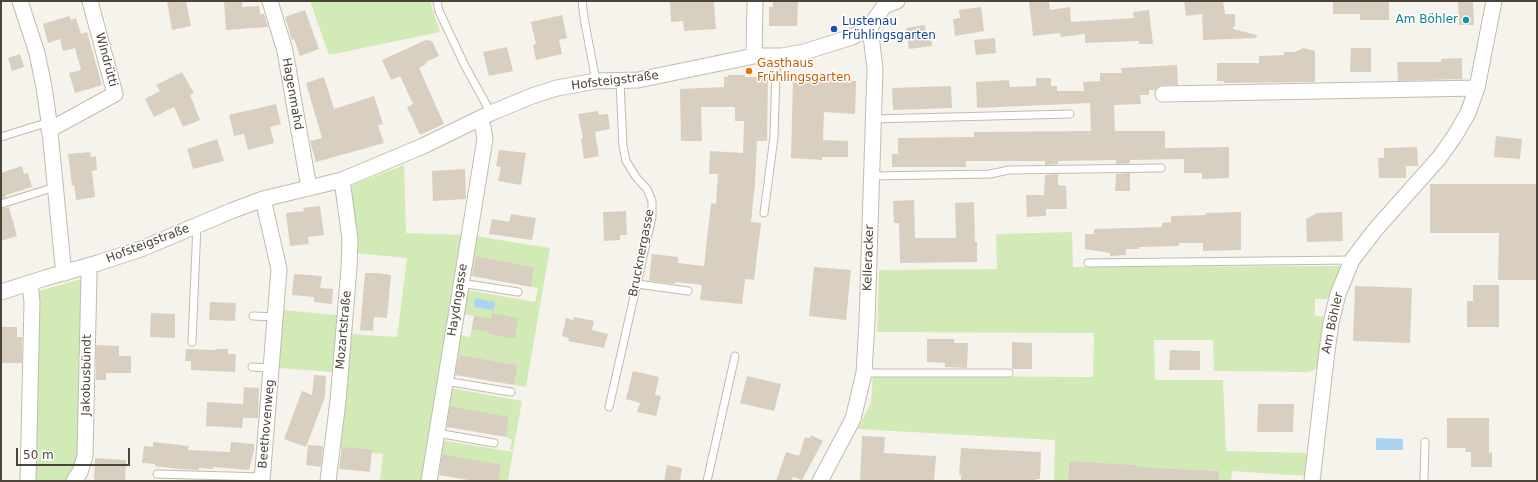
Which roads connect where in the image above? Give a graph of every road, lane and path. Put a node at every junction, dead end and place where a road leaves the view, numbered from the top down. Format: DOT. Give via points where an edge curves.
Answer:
graph roads {
  1 [pos="20,1"];
  2 [pos="90,1"];
  3 [pos="270,1"];
  4 [pos="437,1"];
  5 [pos="582,1"];
  6 [pos="755,1"];
  7 [pos="1494,1"];
  8 [pos="888,3"];
  9 [pos="870,27"];
  10 [pos="754,56"];
  11 [pos="774,56"];
  12 [pos="596,81"];
  13 [pos="620,81"];
  14 [pos="1477,88"];
  15 [pos="1163,94"];
  16 [pos="1070,114"];
  17 [pos="485,116"];
  18 [pos="872,119"];
  19 [pos="49,126"];
  20 [pos="1,137"];
  21 [pos="1161,168"];
  22 [pos="871,176"];
  23 [pos="342,180"];
  24 [pos="55,187"];
  25 [pos="309,188"];
  26 [pos="263,199"];
  27 [pos="1,204"];
  28 [pos="764,213"];
  29 [pos="197,224"];
  30 [pos="1352,260"];
  31 [pos="1088,263"];
  32 [pos="87,267"];
  33 [pos="65,273"];
  34 [pos="30,282"];
  35 [pos="461,283"];
  36 [pos="637,284"];
  37 [pos="688,291"];
  38 [pos="1,292"];
  39 [pos="518,292"];
  40 [pos="253,316"];
  41 [pos="276,317"];
  42 [pos="192,342"];
  43 [pos="735,356"];
  44 [pos="252,367"];
  45 [pos="271,368"];
  46 [pos="1009,372"];
  47 [pos="864,373"];
  48 [pos="445,381"];
  49 [pos="511,392"];
  50 [pos="609,407"];
  51 [pos="437,433"];
  52 [pos="1425,442"];
  53 [pos="494,443"];
  54 [pos="157,474"];
  55 [pos="262,479"];
  56 [pos="28,481"];
  57 [pos="74,481"];
  58 [pos="328,481"];
  59 [pos="429,481"];
  60 [pos="706,481"];
  61 [pos="820,481"];
  62 [pos="1312,481"];
  63 [pos="1424,481"];
  1 -- 19 [label="street" via="36,53"];
  2 -- 19 [label="street, Windrütti" via="115,94"];
  3 -- 25 [label="street, Hagenmahd" via="285,51"];
  4 -- 17 [label="lane" via="439,11"];
  5 -- 12 [label="lane"];
  6 -- 10 [label="street"];
  7 -- 14 [label="street, Am Böhler"];
  8 -- 9 [label="street, Hofsteigstraße"];
  9 -- 11 [label="street, Hofsteigstraße" via="852,37 826,45"];
  9 -- 18 [label="street, Kelleracker" via="875,69"];
  10 -- 11 [label="street, Hofsteigstraße"];
  10 -- 13 [label="street, Hofsteigstraße" via="638,80"];
  11 -- 28 [label="lane" via="774,137"];
  12 -- 13 [label="street, Hofsteigstraße"];
  12 -- 17 [label="street, Hofsteigstraße" via="557,88"];
  13 -- 36 [label="lane, Brucknergasse" via="626,161 647,189 652,201 652,217"];
  14 -- 15 [label="street"];
  14 -- 30 [label="street, Am Böhler" via="1468,113 1439,158"];
  16 -- 18 [label="lane"];
  17 -- 23 [label="street, Hofsteigstraße" via="423,146"];
  17 -- 35 [label="street, Haydngasse" via="485,139"];
  18 -- 22 [label="street, Kelleracker"];
  19 -- 20 [label="lane"];
  19 -- 24 [label="street"];
  21 -- 22 [label="lane" via="1008,170 990,174"];
  22 -- 47 [label="street, Kelleracker"];
  23 -- 25 [label="street, Hofsteigstraße"];
  23 -- 58 [label="street, Mozartstraße" via="350,239 349,268 338,401"];
  24 -- 27 [label="lane"];
  24 -- 33 [label="street"];
  25 -- 26 [label="street, Hofsteigstraße"];
  26 -- 29 [label="street, Hofsteigstraße"];
  26 -- 41 [label="street" via="279,269"];
  29 -- 32 [label="street, Hofsteigstraße" via="140,249"];
  29 -- 42 [label="lane"];
  30 -- 31 [label="lane"];
  30 -- 62 [label="street, Am Böhler" via="1338,294 1331,323"];
  32 -- 33 [label="street, Hofsteigstraße"];
  32 -- 57 [label="street, Jakobusbündt" via="85,456"];
  33 -- 34 [label="street, Hofsteigstraße"];
  34 -- 38 [label="street, Hofsteigstraße"];
  34 -- 56 [label="street" via="32,302"];
  35 -- 39 [label="lane"];
  35 -- 48 [label="street, Haydngasse"];
  36 -- 37 [label="lane"];
  36 -- 50 [label="lane, Brucknergasse"];
  40 -- 41 [label="lane"];
  41 -- 45 [label="street"];
  43 -- 60 [label="lane"];
  44 -- 45 [label="lane"];
  45 -- 55 [label="street, Beethovenweg"];
  46 -- 47 [label="lane"];
  47 -- 61 [label="street, Kelleracker" via="853,418"];
  48 -- 49 [label="lane"];
  48 -- 51 [label="street, Haydngasse"];
  51 -- 53 [label="lane"];
  51 -- 59 [label="street, Haydngasse"];
  52 -- 63 [label="lane"];
  54 -- 55 [label="lane"];
}
